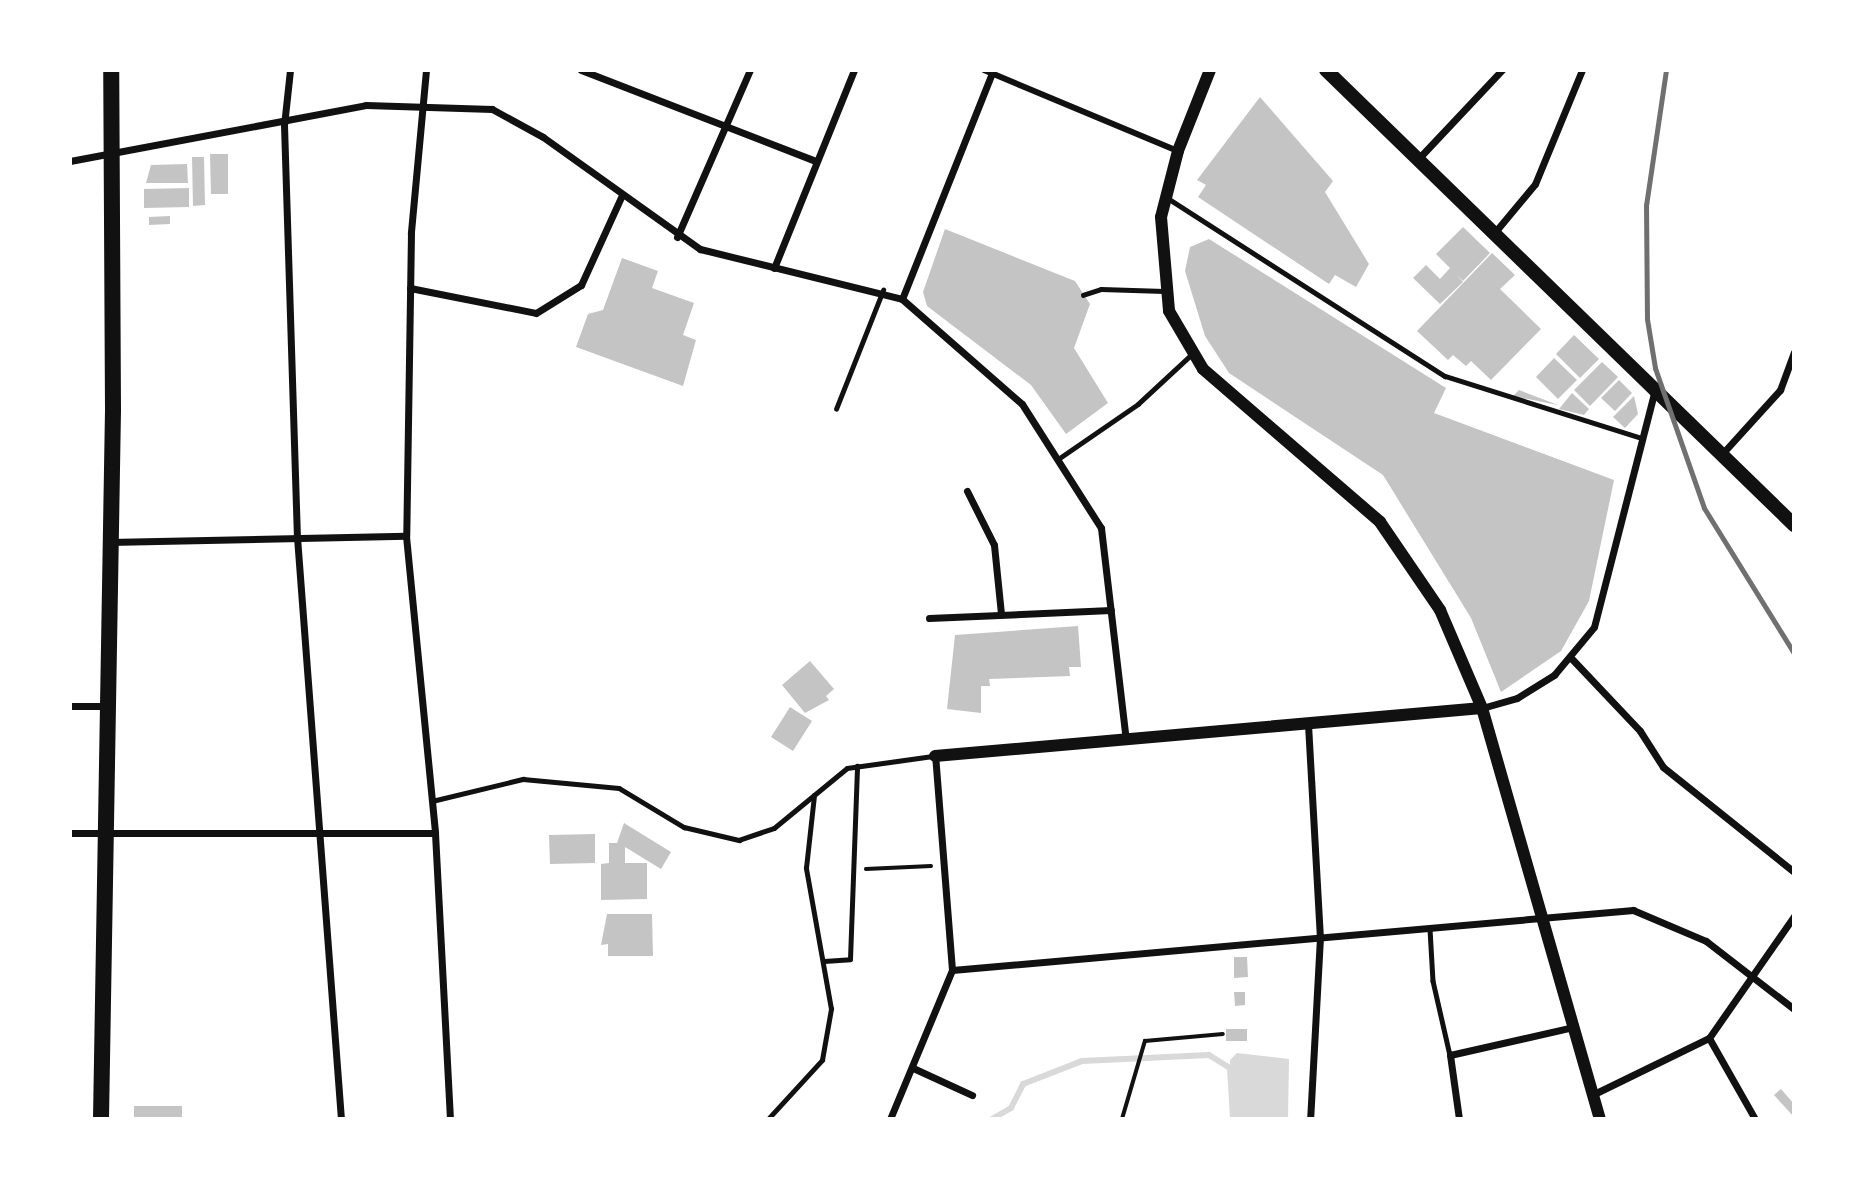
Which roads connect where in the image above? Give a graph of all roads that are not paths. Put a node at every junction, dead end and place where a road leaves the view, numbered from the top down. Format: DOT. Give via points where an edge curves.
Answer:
graph roads {
  1 [pos="111,70"];
  2 [pos="290,70"];
  3 [pos="426,70"];
  4 [pos="581,70"];
  5 [pos="750,70"];
  6 [pos="854,70"];
  7 [pos="1210,70"];
  8 [pos="1326,70"];
  9 [pos="1503,70"];
  10 [pos="1582,70"];
  11 [pos="988,72"];
  12 [pos="420,104"];
  13 [pos="284,125"];
  14 [pos="725,126"];
  15 [pos="1178,151"];
  16 [pos="112,154"];
  17 [pos="1419,158"];
  18 [pos="816,161"];
  19 [pos="70,162"];
  20 [pos="622,195"];
  21 [pos="1165,197"];
  22 [pos="1495,232"];
  23 [pos="677,237"];
  24 [pos="774,268"];
  25 [pos="410,288"];
  26 [pos="883,290"];
  27 [pos="1164,291"];
  28 [pos="1083,295"];
  29 [pos="902,299"];
  30 [pos="1794,352"];
  31 [pos="1191,355"];
  32 [pos="1655,389"];
  33 [pos="836,409"];
  34 [pos="1642,438"];
  35 [pos="1720,456"];
  36 [pos="1061,457"];
  37 [pos="967,491"];
  38 [pos="1794,524"];
  39 [pos="406,536"];
  40 [pos="297,537"];
  41 [pos="108,542"];
  42 [pos="1111,610"];
  43 [pos="1000,614"];
  44 [pos="929,618"];
  45 [pos="1572,659"];
  46 [pos="70,706"];
  47 [pos="108,706"];
  48 [pos="1482,708"];
  49 [pos="1308,724"];
  50 [pos="1126,740"];
  51 [pos="935,756"];
  52 [pos="857,766"];
  53 [pos="814,794"];
  54 [pos="432,801"];
  55 [pos="319,832"];
  56 [pos="70,833"];
  57 [pos="107,833"];
  58 [pos="435,833"];
  59 [pos="1794,872"];
  60 [pos="1794,916"];
  61 [pos="1539,918"];
  62 [pos="1430,929"];
  63 [pos="1321,937"];
  64 [pos="824,961"];
  65 [pos="952,970"];
  66 [pos="1753,975"];
  67 [pos="1794,1009"];
  68 [pos="1573,1027"];
  69 [pos="1709,1038"];
  70 [pos="1450,1055"];
  71 [pos="913,1068"];
  72 [pos="1594,1094"];
  73 [pos="972,1095"];
  74 [pos="101,1119"];
  75 [pos="341,1119"];
  76 [pos="450,1119"];
  77 [pos="768,1119"];
  78 [pos="890,1119"];
  79 [pos="1310,1119"];
  80 [pos="1459,1119"];
  81 [pos="1601,1119"];
  82 [pos="1755,1119"];
  1 -- 16 [label="highway"];
  2 -- 13 [label="street"];
  3 -- 12 [label="street"];
  4 -- 14 [label="street"];
  5 -- 14 [label="street"];
  6 -- 18 [label="street"];
  7 -- 15 [label="street"];
  8 -- 17 [label="main road"];
  9 -- 17 [label="street"];
  10 -- 22 [label="street" via="1535,184"];
  11 -- 15 [label="street"];
  11 -- 29 [label="street"];
  12 -- 13 [label="street" via="366,105"];
  12 -- 20 [label="street" via="492,108"];
  12 -- 25 [label="street"];
  13 -- 16 [label="street"];
  13 -- 40 [label="street"];
  14 -- 18 [label="street"];
  14 -- 23 [label="street"];
  15 -- 21 [label="street"];
  16 -- 19 [label="street"];
  16 -- 41 [label="highway"];
  17 -- 22 [label="main road"];
  18 -- 24 [label="street"];
  20 -- 23 [label="street"];
  20 -- 25 [label="street" via="581,285 536,313"];
  21 -- 27 [label="street"];
  21 -- 34 [label="lane" via="1445,376"];
  22 -- 32 [label="main road"];
  23 -- 24 [label="street"];
  24 -- 26 [label="street"];
  25 -- 39 [label="street"];
  26 -- 29 [label="street"];
  26 -- 33 [label="lane"];
  27 -- 28 [label="lane" via="1101,289"];
  27 -- 31 [label="street"];
  29 -- 36 [label="street" via="1022,404"];
  30 -- 35 [label="street" via="1780,390"];
  31 -- 36 [label="lane" via="1138,404"];
  31 -- 48 [label="street" via="1380,522 1440,610"];
  32 -- 34 [label="street"];
  32 -- 35 [label="main road"];
  34 -- 45 [label="street" via="1607,594"];
  35 -- 38 [label="main road"];
  36 -- 42 [label="street" via="1101,528"];
  37 -- 43 [label="street" via="993,545"];
  39 -- 40 [label="street"];
  39 -- 54 [label="street"];
  40 -- 41 [label="street"];
  40 -- 55 [label="street"];
  41 -- 47 [label="highway"];
  42 -- 43 [label="street"];
  42 -- 50 [label="street"];
  43 -- 44 [label="street"];
  45 -- 48 [label="street" via="1517,698"];
  45 -- 59 [label="street" via="1640,731 1663,767"];
  46 -- 47 [label="street"];
  47 -- 57 [label="highway"];
  48 -- 49 [label="street"];
  48 -- 61 [label="street"];
  49 -- 50 [label="street"];
  49 -- 63 [label="street"];
  50 -- 51 [label="street"];
  51 -- 52 [label="lane"];
  51 -- 65 [label="street"];
  52 -- 53 [label="lane"];
  52 -- 64 [label="lane" via="858,870 850,959"];
  53 -- 54 [label="lane" via="774,828 739,841 684,827 619,788 523,779"];
  53 -- 64 [label="lane" via="806,868"];
  54 -- 58 [label="street"];
  55 -- 57 [label="street"];
  55 -- 58 [label="street"];
  55 -- 75 [label="street"];
  56 -- 57 [label="street"];
  57 -- 74 [label="highway"];
  58 -- 76 [label="street"];
  60 -- 66 [label="street"];
  61 -- 62 [label="street"];
  61 -- 66 [label="street" via="1633,910 1706,941"];
  61 -- 68 [label="street"];
  62 -- 63 [label="street"];
  62 -- 70 [label="lane" via="1433,981"];
  63 -- 65 [label="street"];
  63 -- 79 [label="street"];
  64 -- 77 [label="lane" via="831,1009 822,1060"];
  65 -- 71 [label="street"];
  66 -- 67 [label="street"];
  66 -- 69 [label="street"];
  68 -- 70 [label="street"];
  68 -- 72 [label="street"];
  69 -- 72 [label="street"];
  69 -- 82 [label="street"];
  70 -- 80 [label="street"];
  71 -- 73 [label="street"];
  71 -- 78 [label="street"];
  72 -- 81 [label="street"];
}
